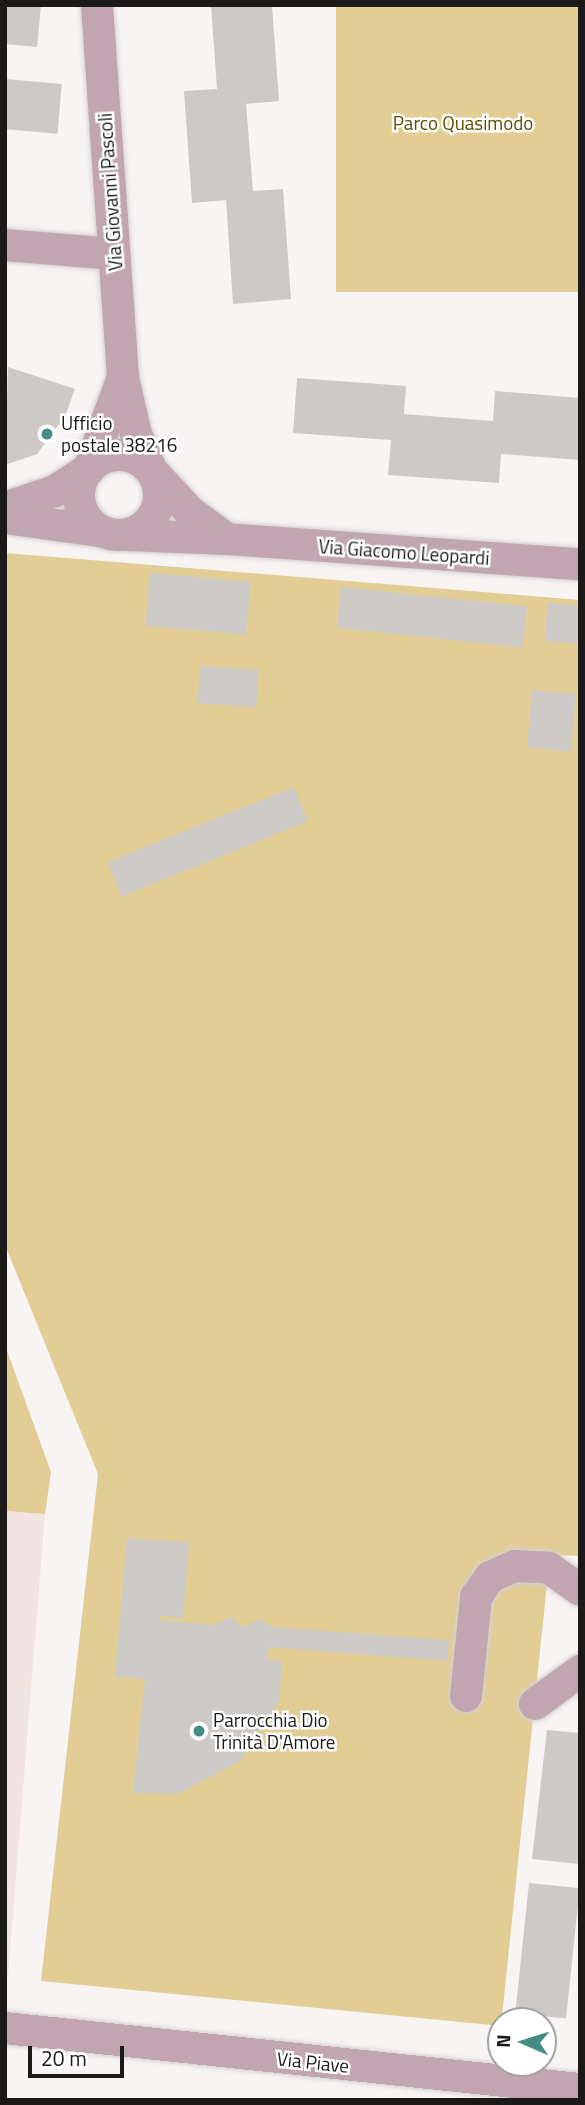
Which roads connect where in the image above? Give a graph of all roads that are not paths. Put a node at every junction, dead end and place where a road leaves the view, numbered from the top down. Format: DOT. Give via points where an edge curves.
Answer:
graph roads {
  1 [pos="97,5"];
  2 [pos="5,245"];
  3 [pos="114,254"];
  4 [pos="122,378"];
  5 [pos="89,468"];
  6 [pos="151,470"];
  7 [pos="5,508"];
  8 [pos="5,518"];
  9 [pos="113,533"];
  10 [pos="227,539"];
  11 [pos="580,564"];
  12 [pos="580,1590"];
  13 [pos="580,1671"];
  14 [pos="466,1696"];
  15 [pos="535,1704"];
  16 [pos="5,2028"];
  17 [pos="453,2089"];
  18 [pos="580,2089"];
  1 -- 3 [label="street, Via Giovanni Pascoli"];
  2 -- 3 [label="street"];
  3 -- 4 [label="street, Via Giovanni Pascoli"];
  4 -- 5 [label="street, Via Giovanni Pascoli"];
  4 -- 6 [label="street, Via Giovanni Pascoli"];
  5 -- 6 [label="street" via="114,455 141,461"];
  5 -- 7 [label="street" via="55,491"];
  5 -- 9 [label="street" via="80,488 81,508"];
  6 -- 9 [label="street" via="158,483 157,510 140,531"];
  6 -- 10 [label="street" via="190,512"];
  8 -- 9 [label="street, Via Giacomo Leopardi"];
  9 -- 10 [label="street, Via Giacomo Leopardi"];
  10 -- 11 [label="street, Via Giacomo Leopardi"];
  12 -- 14 [label="street" via="549,1568 515,1566 490,1577 476,1597"];
  13 -- 15 [label="street"];
  16 -- 17 [label="street, Via Piave"];
  17 -- 18 [label="street, Via Piave"];
}
